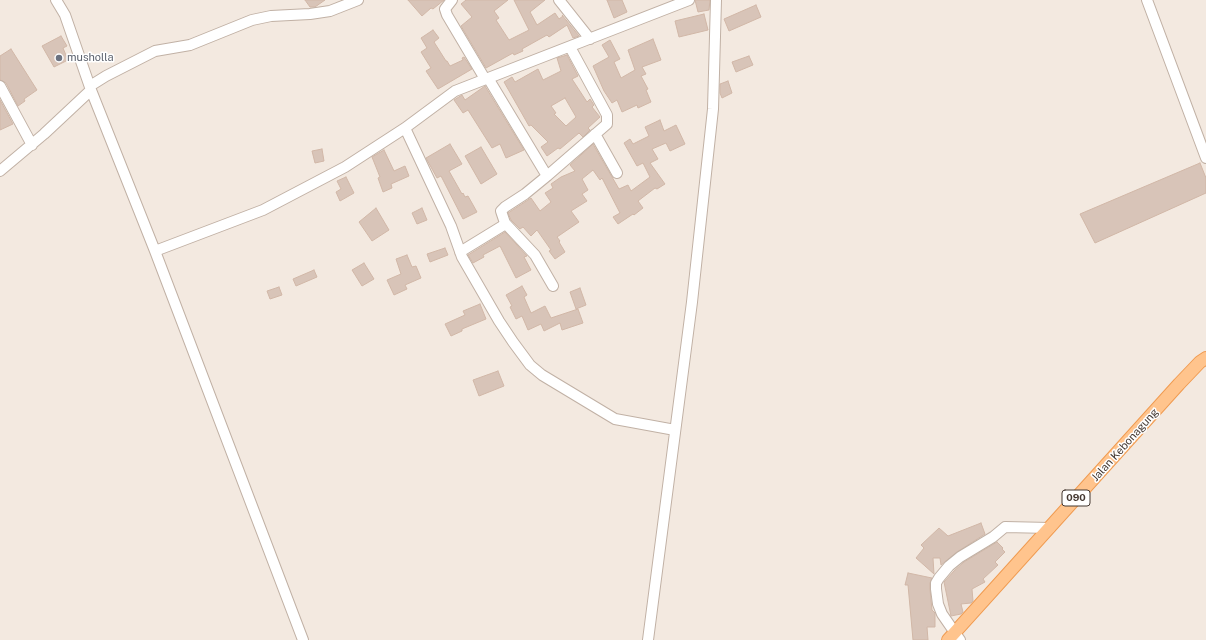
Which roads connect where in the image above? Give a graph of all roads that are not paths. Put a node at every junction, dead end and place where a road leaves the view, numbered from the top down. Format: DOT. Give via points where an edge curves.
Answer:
graph roads {
  1 [pos="56,0"];
  2 [pos="358,0"];
  3 [pos="452,0"];
  4 [pos="559,0"];
  5 [pos="689,0"];
  6 [pos="716,0"];
  7 [pos="1147,0"];
  8 [pos="590,39"];
  9 [pos="570,47"];
  10 [pos="487,79"];
  11 [pos="0,86"];
  12 [pos="91,88"];
  13 [pos="405,128"];
  14 [pos="595,134"];
  15 [pos="32,145"];
  16 [pos="1206,158"];
  17 [pos="0,171"];
  18 [pos="617,173"];
  19 [pos="547,176"];
  20 [pos="505,223"];
  21 [pos="155,251"];
  22 [pos="460,252"];
  23 [pos="553,286"];
  24 [pos="1206,358"];
  25 [pos="675,430"];
  26 [pos="1050,528"];
  27 [pos="954,637"];
  28 [pos="303,640"];
  29 [pos="648,640"];
  1 -- 12 [label="street" via="65,15"];
  2 -- 12 [label="street" via="330,11 258,18 190,45 155,52 113,72"];
  3 -- 10 [label="street" via="445,9 447,15"];
  4 -- 8 [label="street"];
  5 -- 8 [label="street"];
  6 -- 25 [label="street" via="713,109"];
  7 -- 16 [label="street"];
  8 -- 9 [label="street"];
  9 -- 10 [label="street"];
  9 -- 14 [label="street" via="607,115 607,124"];
  10 -- 13 [label="street" via="455,91"];
  10 -- 19 [label="street"];
  11 -- 15 [label="street"];
  12 -- 15 [label="street"];
  12 -- 21 [label="street"];
  13 -- 21 [label="street" via="345,167 263,210"];
  13 -- 22 [label="street" via="445,213"];
  14 -- 18 [label="street"];
  14 -- 19 [label="street"];
  15 -- 17 [label="street"];
  19 -- 20 [label="street" via="501,211"];
  20 -- 22 [label="street"];
  20 -- 23 [label="street" via="535,255"];
  21 -- 28 [label="street"];
  22 -- 25 [label="street" via="530,366 615,419"];
  24 -- 26 [label="main road, Jalan Kebonagung / 090" via="1179,384"];
  25 -- 29 [label="street"];
  26 -- 27 [label="main road, Jalan Kebonagung / 090"];
  26 -- 27 [label="street" via="1005,527 949,566 936,583 936,589 938,604"];
}
